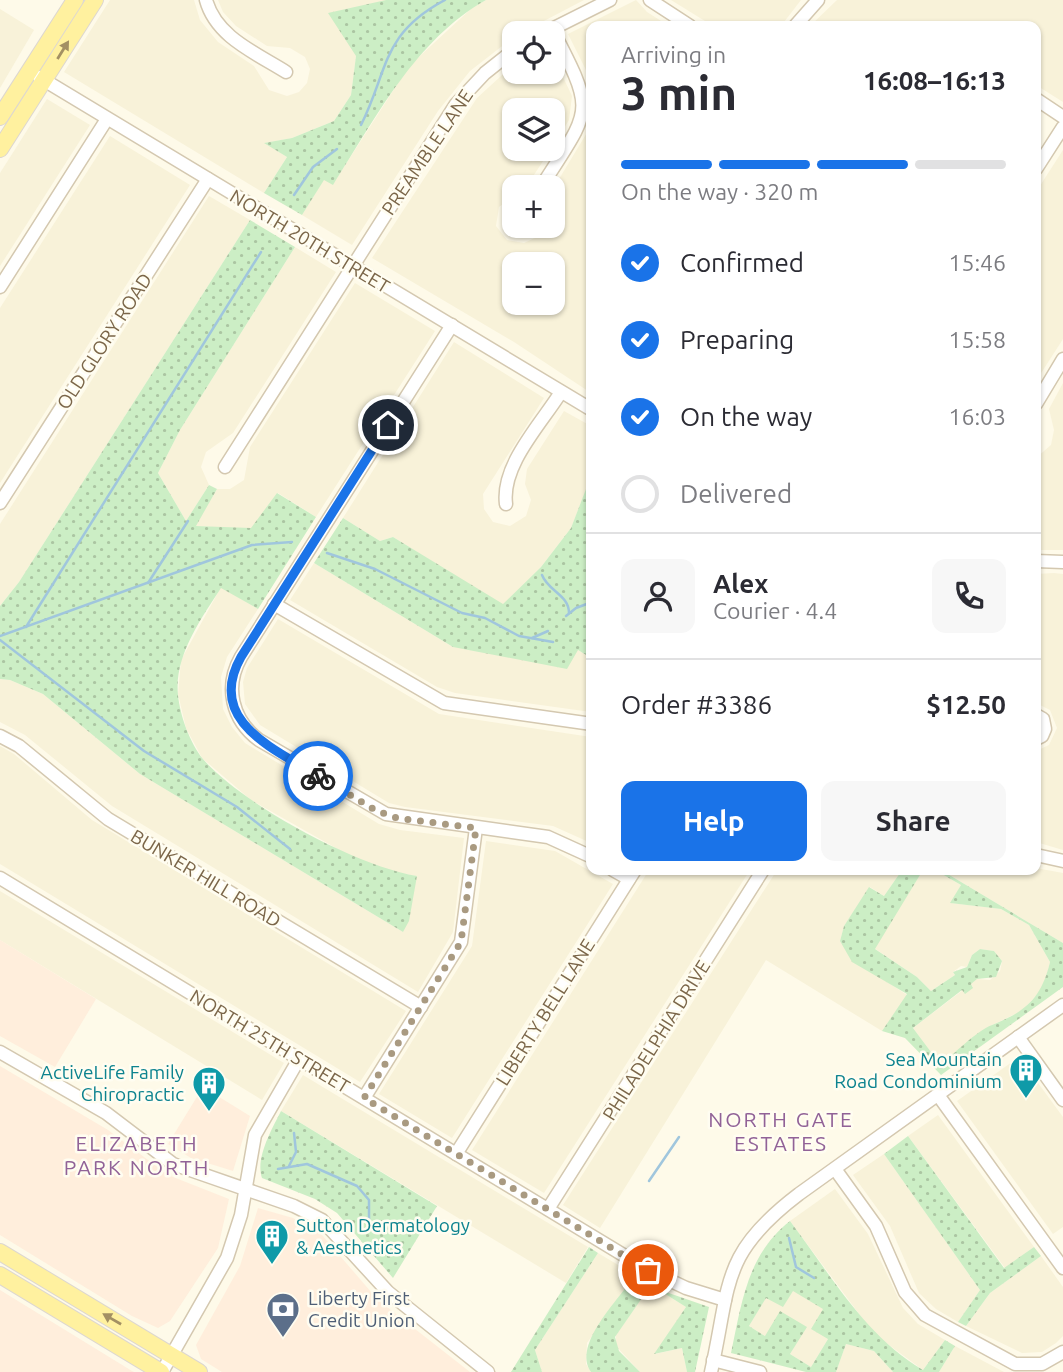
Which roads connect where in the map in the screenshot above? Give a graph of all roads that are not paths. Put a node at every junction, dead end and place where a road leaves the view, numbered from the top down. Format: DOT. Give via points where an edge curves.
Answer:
graph roads {
  1 [pos="75,0"];
  2 [pos="94,0"];
  3 [pos="206,0"];
  4 [pos="610,0"];
  5 [pos="650,0"];
  6 [pos="818,0"];
  7 [pos="682,21"];
  8 [pos="799,21"];
  9 [pos="565,22"];
  10 [pos="502,60"];
  11 [pos="565,60"];
  12 [pos="30,71"];
  13 [pos="286,72"];
  14 [pos="44,80"];
  15 [pos="1041,102"];
  16 [pos="0,117"];
  17 [pos="1063,117"];
  18 [pos="107,119"];
  19 [pos="1063,127"];
  20 [pos="0,149"];
  21 [pos="1041,161"];
  22 [pos="548,175"];
  23 [pos="208,179"];
  24 [pos="353,265"];
  25 [pos="0,287"];
  26 [pos="452,326"];
  27 [pos="1063,359"];
  28 [pos="561,392"];
  29 [pos="1041,396"];
  30 [pos="586,407"];
  31 [pos="225,467"];
  32 [pos="0,503"];
  33 [pos="506,504"];
  34 [pos="1041,561"];
  35 [pos="1063,562"];
  36 [pos="274,604"];
  37 [pos="1041,718"];
  38 [pos="586,723"];
  39 [pos="1041,733"];
  40 [pos="0,736"];
  41 [pos="476,828"];
  42 [pos="586,854"];
  43 [pos="1041,856"];
  44 [pos="1063,861"];
  45 [pos="632,875"];
  46 [pos="760,875"];
  47 [pos="0,878"];
  48 [pos="1063,1004"];
  49 [pos="421,1007"];
  50 [pos="1018,1037"];
  51 [pos="0,1052"];
  52 [pos="299,1059"];
  53 [pos="938,1095"];
  54 [pos="364,1098"];
  55 [pos="1063,1100"];
  56 [pos="456,1154"];
  57 [pos="835,1169"];
  58 [pos="246,1188"];
  59 [pos="548,1209"];
  60 [pos="0,1252"];
  61 [pos="1063,1268"];
  62 [pos="0,1275"];
  63 [pos="725,1300"];
  64 [pos="1063,1352"];
  65 [pos="170,1355"];
  66 [pos="712,1366"];
  67 [pos="158,1370"];
  68 [pos="199,1372"];
  69 [pos="488,1372"];
  70 [pos="760,1372"];
  1 -- 12 [label="main road"];
  14 -- 2 [label="main road, one-way"];
  3 -- 13 [label="street" via="223,30"];
  4 -- 9 [label="street"];
  5 -- 7 [label="street"];
  6 -- 8 [label="street"];
  10 -- 24 [label="street, PREAMBLE LANE" via="456,104"];
  11 -- 22 [label="street" via="582,89 584,111"];
  12 -- 14 [label="street, NORTH 20TH STREET"];
  12 -- 16 [label="main road"];
  14 -- 18 [label="street, NORTH 20TH STREET"];
  14 -- 20 [label="main road"];
  15 -- 17 [label="street"];
  18 -- 23 [label="street, NORTH 20TH STREET"];
  18 -- 25 [label="street"];
  19 -- 21 [label="street"];
  23 -- 24 [label="street, NORTH 20TH STREET"];
  23 -- 32 [label="street, OLD GLORY ROAD"];
  24 -- 26 [label="street, NORTH 20TH STREET"];
  24 -- 31 [label="street, PREAMBLE LANE"];
  26 -- 28 [label="street, NORTH 20TH STREET"];
  26 -- 36 [label="street"];
  27 -- 29 [label="street"];
  28 -- 30 [label="street, NORTH 20TH STREET"];
  28 -- 33 [label="street" via="511,472"];
  34 -- 35 [label="street"];
  36 -- 38 [label="street" via="444,703"];
  36 -- 41 [label="street" via="232,678 233,704 246,729 377,811 397,818"];
  37 -- 39 [label="street" via="1045,729"];
  40 -- 49 [label="street, BUNKER HILL ROAD" via="19,746 108,819"];
  41 -- 42 [label="street" via="548,837"];
  41 -- 49 [label="street" via="463,936"];
  43 -- 44 [label="street"];
  45 -- 56 [label="street, LIBERTY BELL LANE"];
  46 -- 59 [label="street, PHILADELPHIA DRIVE"];
  47 -- 52 [label="street, NORTH 25TH STREET"];
  48 -- 50 [label="street"];
  49 -- 54 [label="street"];
  50 -- 53 [label="street"];
  50 -- 55 [label="street"];
  51 -- 58 [label="street" via="106,1113 173,1164"];
  52 -- 54 [label="street, NORTH 25TH STREET"];
  52 -- 58 [label="street" via="257,1129"];
  53 -- 57 [label="street"];
  53 -- 61 [label="street"];
  54 -- 56 [label="street, NORTH 25TH STREET"];
  56 -- 59 [label="street, NORTH 25TH STREET"];
  57 -- 63 [label="street" via="756,1230 732,1269"];
  57 -- 64 [label="street" via="876,1226 908,1296 925,1315 1015,1364 1042,1364"];
  58 -- 65 [label="street" via="227,1258"];
  58 -- 69 [label="street" via="322,1220 388,1292"];
  59 -- 63 [label="street, NORTH 25TH STREET" via="656,1275"];
  65 -- 60 [label="main road, one-way"];
  62 -- 67 [label="main road"];
  63 -- 66 [label="street"];
  65 -- 67 [label="street"];
  65 -- 68 [label="main road"];
  66 -- 70 [label="street"];
}
